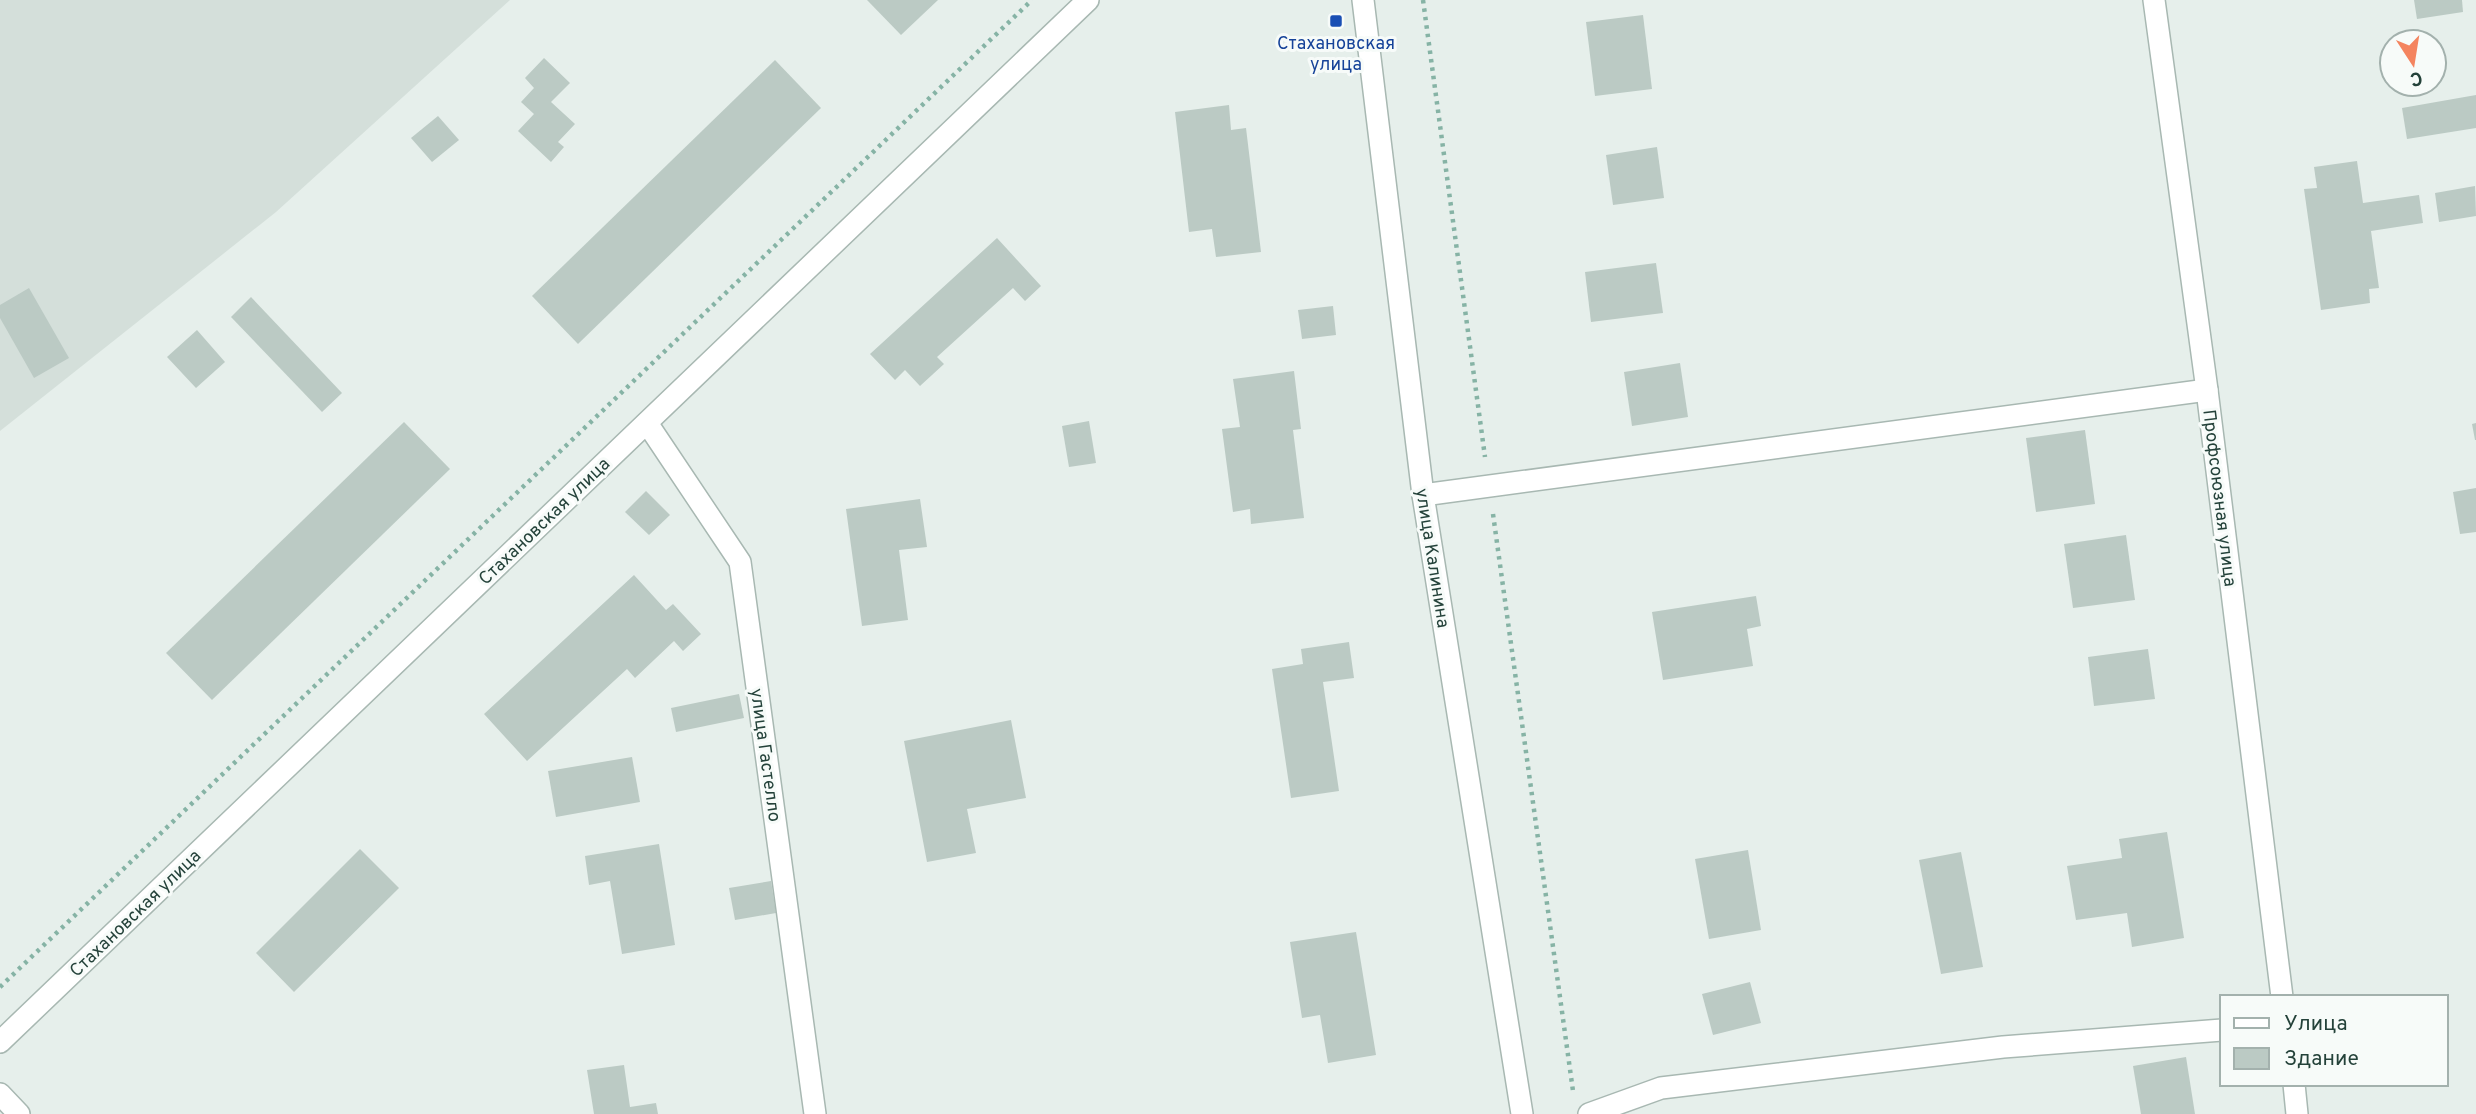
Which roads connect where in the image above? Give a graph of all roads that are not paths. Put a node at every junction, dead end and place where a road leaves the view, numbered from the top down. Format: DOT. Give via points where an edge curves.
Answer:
graph roads {
  1 [pos="1088,0"];
  2 [pos="1363,0"];
  3 [pos="2154,0"];
  4 [pos="2207,390"];
  5 [pos="647,423"];
  6 [pos="1423,495"];
  7 [pos="2282,995"];
  8 [pos="2220,1030"];
  9 [pos="0,1042"];
  10 [pos="2294,1086"];
  11 [pos="0,1094"];
  12 [pos="1581,1107"];
  13 [pos="19,1114"];
  14 [pos="815,1114"];
  15 [pos="1522,1114"];
  16 [pos="2297,1114"];
  1 -- 5 [label="street, Стахановская улица"];
  2 -- 6 [label="street, улица Калинина"];
  3 -- 4 [label="street, Профсоюзная улица"];
  4 -- 6 [label="street"];
  4 -- 7 [label="street, Профсоюзная улица"];
  5 -- 9 [label="street, Стахановская улица"];
  5 -- 14 [label="street, улица Гастелло" via="740,562"];
  6 -- 15 [label="street, улица Калинина"];
  8 -- 12 [label="street" via="2003,1047 1661,1088"];
  10 -- 16 [label="street"];
  11 -- 13 [label="street"];
}
